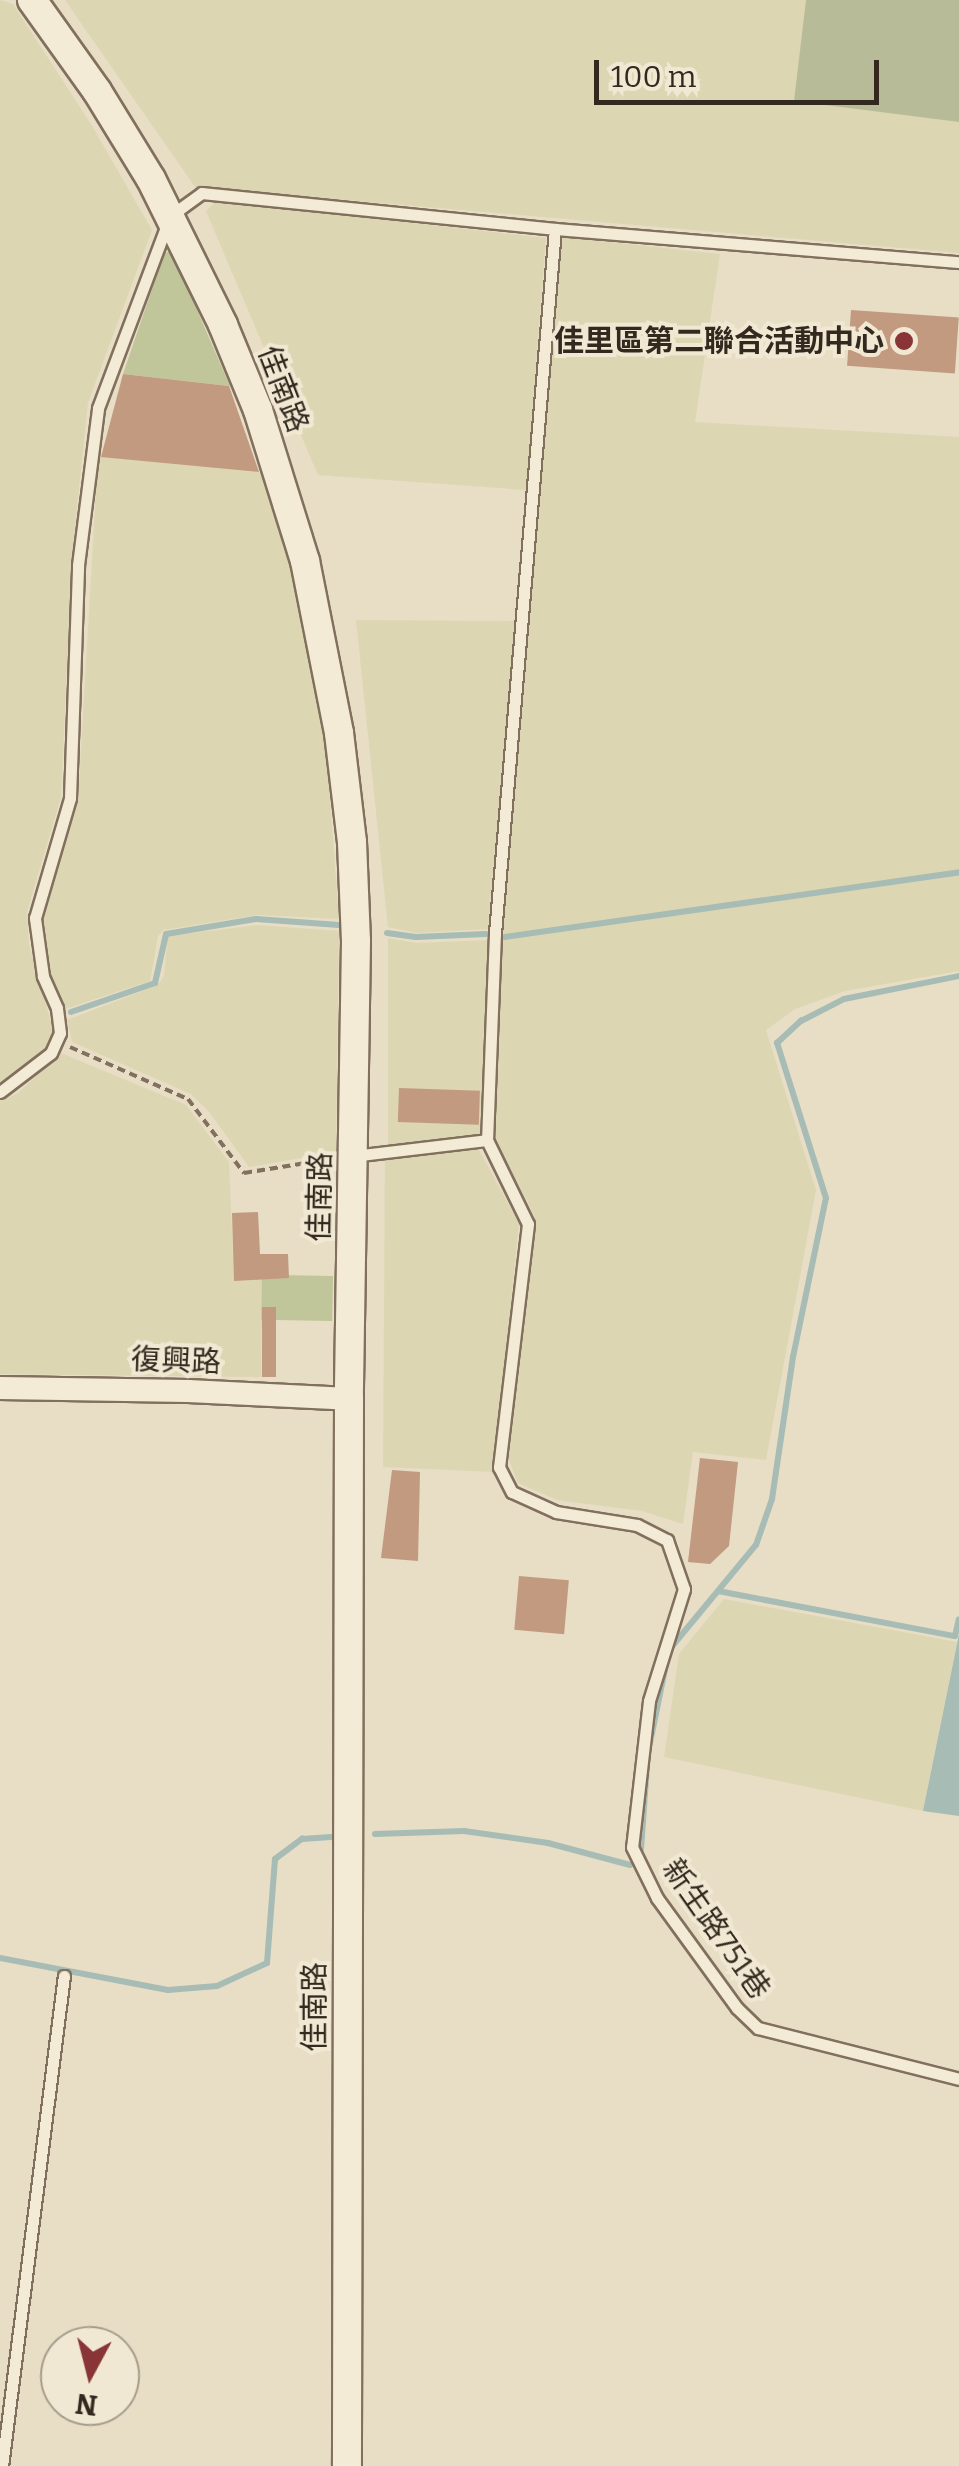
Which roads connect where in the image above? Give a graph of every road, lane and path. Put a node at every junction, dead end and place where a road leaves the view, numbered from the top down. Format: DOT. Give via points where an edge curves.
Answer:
graph roads {
  1 [pos="32,0"];
  2 [pos="170,216"];
  3 [pos="555,230"];
  4 [pos="959,262"];
  5 [pos="56,1042"];
  6 [pos="0,1092"];
  7 [pos="487,1140"];
  8 [pos="353,1156"];
  9 [pos="0,1388"];
  10 [pos="349,1399"];
  11 [pos="64,1976"];
  12 [pos="959,2079"];
  13 [pos="2,2466"];
  14 [pos="347,2466"];
  1 -- 2 [label="street, 佳南路" via="97,90"];
  2 -- 3 [label="lane" via="202,193"];
  2 -- 5 [label="lane" via="98,408 78,565 70,798 34,918 43,976 57,1008"];
  2 -- 8 [label="street, 佳南路" via="258,410 306,561 327,662 352,842"];
  3 -- 4 [label="lane"];
  3 -- 7 [label="lane" via="495,933"];
  5 -- 6 [label="lane"];
  5 -- 8 [label="path" via="188,1099 244,1173"];
  7 -- 8 [label="lane"];
  7 -- 12 [label="lane, 新生路751巷" via="528,1224 499,1467 512,1492 556,1512 637,1524 667,1540 684,1589 649,1701 632,1847 656,1898 758,2028"];
  8 -- 10 [label="street, 佳南路"];
  9 -- 10 [label="street, 復興路"];
  10 -- 14 [label="street, 佳南路"];
  11 -- 13 [label="lane"];
}
